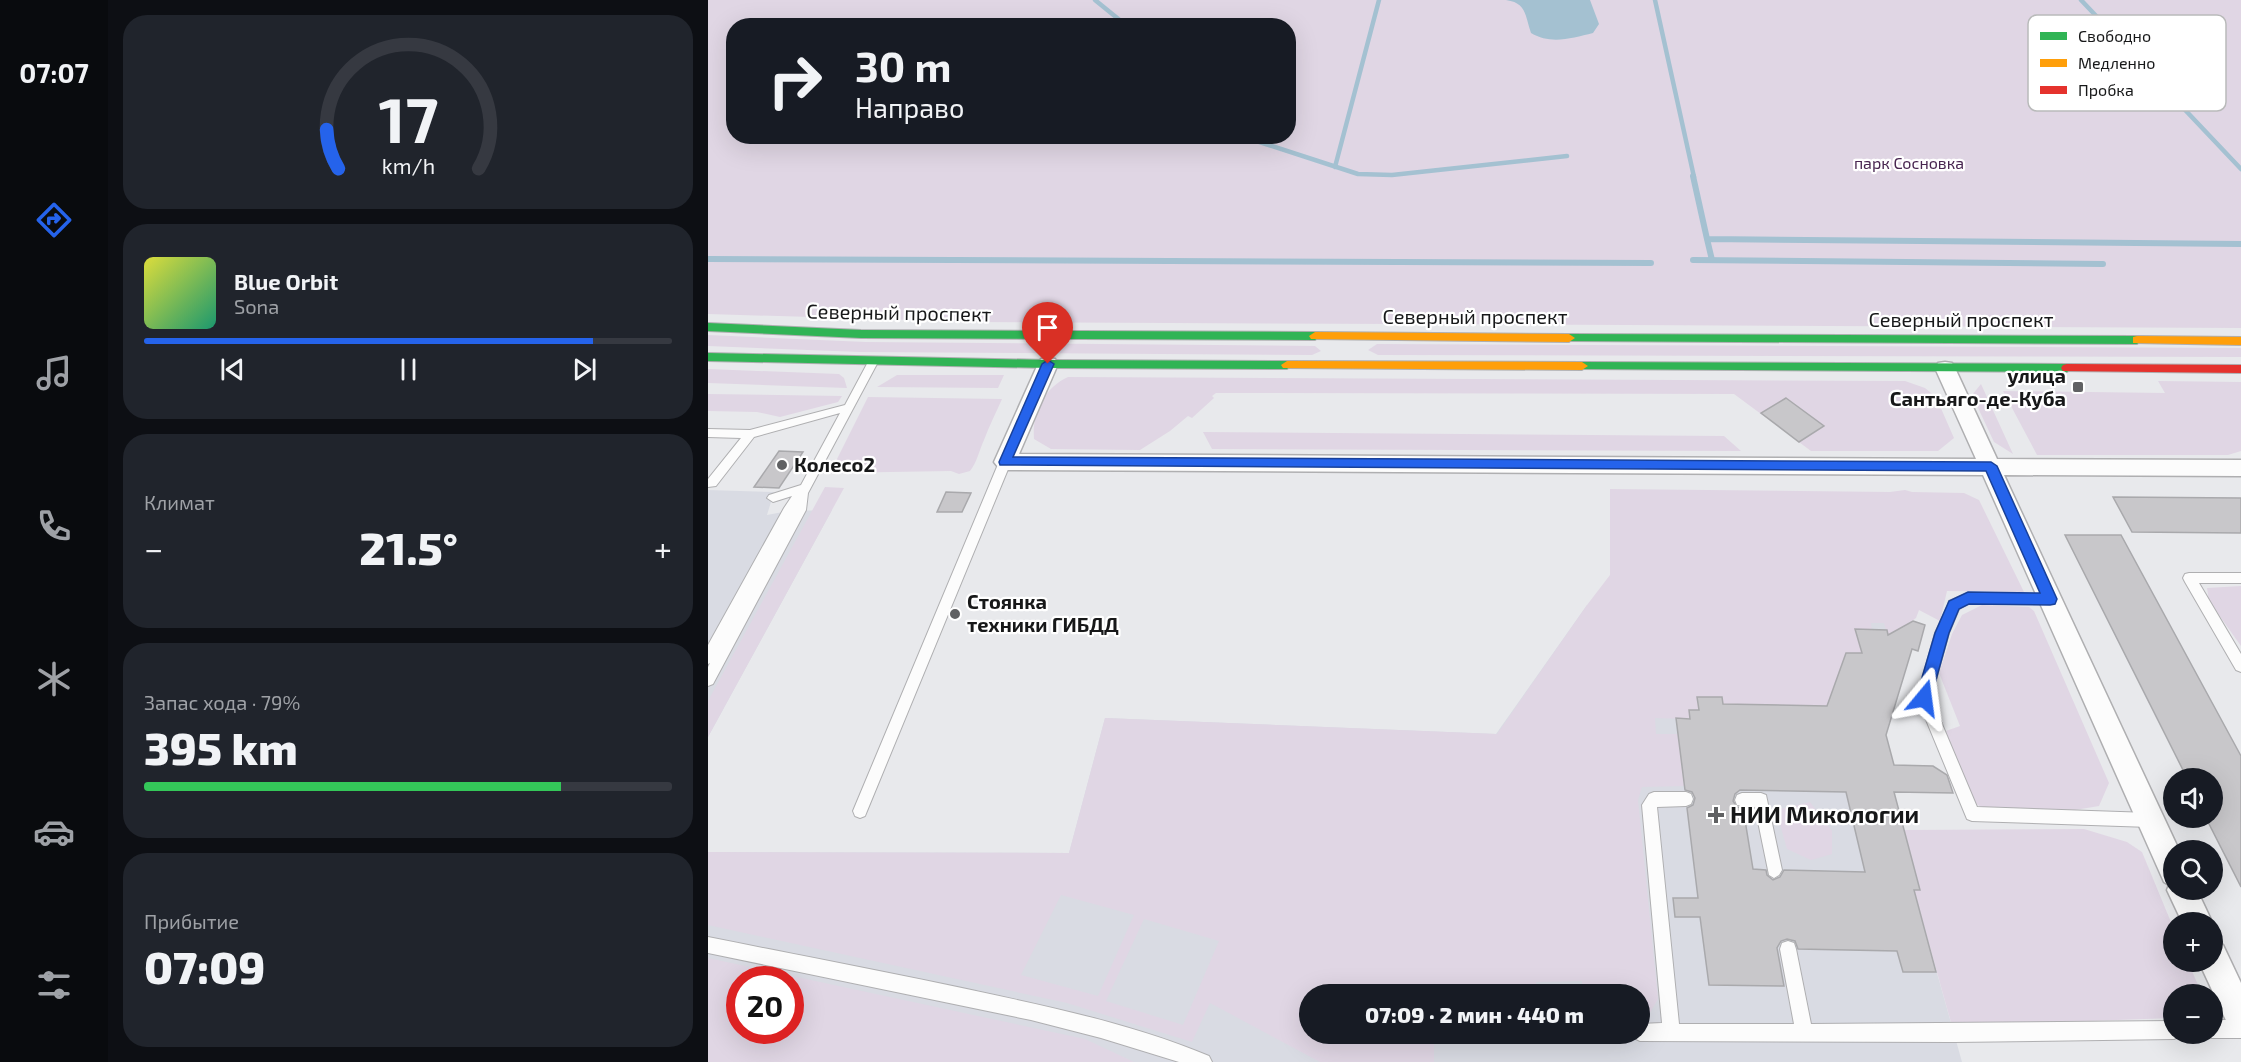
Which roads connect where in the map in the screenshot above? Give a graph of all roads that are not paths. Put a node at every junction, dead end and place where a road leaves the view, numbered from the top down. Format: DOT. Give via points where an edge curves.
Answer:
graph roads {
  1 [pos="708,327"];
  2 [pos="2241,341"];
  3 [pos="1347,351"];
  4 [pos="708,357"];
  5 [pos="873,362"];
  6 [pos="1048,364"];
  7 [pos="1945,368"];
  8 [pos="2241,369"];
  9 [pos="850,407"];
  10 [pos="708,433"];
  11 [pos="750,434"];
  12 [pos="1005,462"];
  13 [pos="1991,466"];
  14 [pos="2241,468"];
  15 [pos="708,483"];
  16 [pos="805,488"];
  17 [pos="773,498"];
  18 [pos="2241,578"];
  19 [pos="2050,599"];
  20 [pos="708,658"];
  21 [pos="2241,666"];
  22 [pos="708,680"];
  23 [pos="1686,799"];
  24 [pos="1742,800"];
  25 [pos="860,811"];
  26 [pos="2150,820"];
  27 [pos="2163,848"];
  28 [pos="1774,870"];
  29 [pos="708,945"];
  30 [pos="1788,949"];
  31 [pos="2219,972"];
  32 [pos="2241,1018"];
  33 [pos="2223,1029"];
  34 [pos="2241,1029"];
  35 [pos="2163,1030"];
  36 [pos="1650,1032"];
  37 [pos="1671,1032"];
  38 [pos="1804,1032"];
  39 [pos="1203,1062"];
  1 -- 3 [label="main road, Северный проспект"];
  2 -- 3 [label="main road, Северный проспект"];
  3 -- 6 [label="main road, Северный проспект"];
  3 -- 7 [label="main road, Северный проспект"];
  4 -- 5 [label="main road, Северный проспект"];
  5 -- 6 [label="main road, Северный проспект"];
  5 -- 9 [label="lane"];
  6 -- 12 [label="street"];
  7 -- 8 [label="main road, Северный проспект"];
  7 -- 13 [label="street"];
  9 -- 11 [label="lane"];
  9 -- 16 [label="lane"];
  10 -- 11 [label="lane"];
  11 -- 15 [label="lane" via="712,483"];
  12 -- 13 [label="street"];
  12 -- 25 [label="lane"];
  13 -- 14 [label="street"];
  13 -- 19 [label="street"];
  16 -- 17 [label="lane"];
  16 -- 20 [label="lane" via="788,511"];
  16 -- 22 [label="lane" via="800,510"];
  18 -- 21 [label="lane" via="2189,578"];
  19 -- 26 [label="street"];
  19 -- 26 [label="lane" via="1968,598 1954,605 1942,633 1924,698 1972,814"];
  23 -- 37 [label="lane" via="1654,799 1649,806"];
  24 -- 28 [label="lane" via="1761,800"];
  26 -- 27 [label="street"];
  29 -- 39 [label="lane" via="1090,1025"];
  30 -- 38 [label="lane"];
  31 -- 32 [label="street"];
  33 -- 34 [label="lane"];
  35 -- 38 [label="lane"];
  36 -- 37 [label="lane"];
  37 -- 38 [label="lane"];
}
